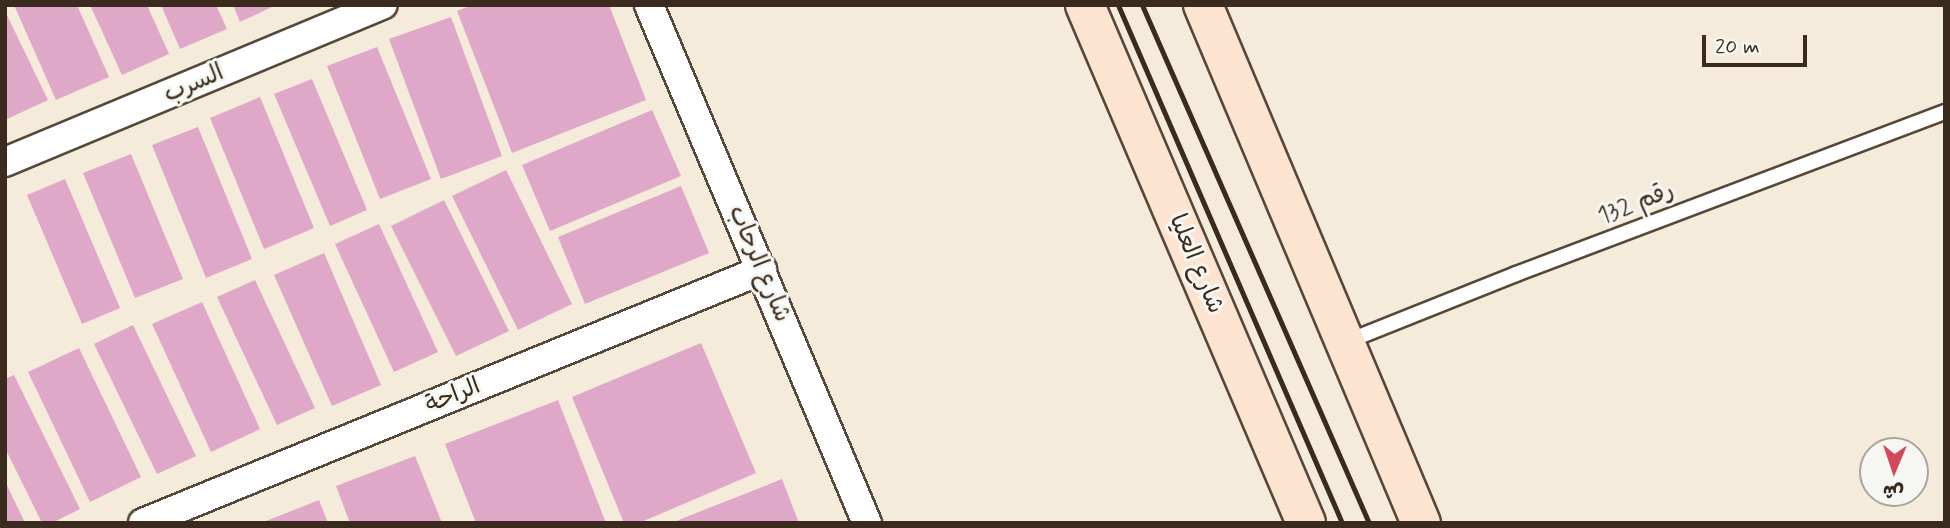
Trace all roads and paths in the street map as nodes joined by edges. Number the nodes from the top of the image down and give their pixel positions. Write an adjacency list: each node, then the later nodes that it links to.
1 (383, 5): 6 (street, السرب)
2 (649, 5): 7 (street, شارع الرحاب)
3 (1085, 5): 11 (main road, شارع العليا)
4 (1203, 5): 8 (main road)
5 (1945, 112): 8 (lane, رقم 132)
6 (5, 162)
7 (762, 270): 9 (street, الراحة); 10 (street, شارع الرحاب)
8 (1346, 342): 12 (main road)
9 (143, 523)
10 (867, 523)
11 (1306, 523)
12 (1421, 523)

